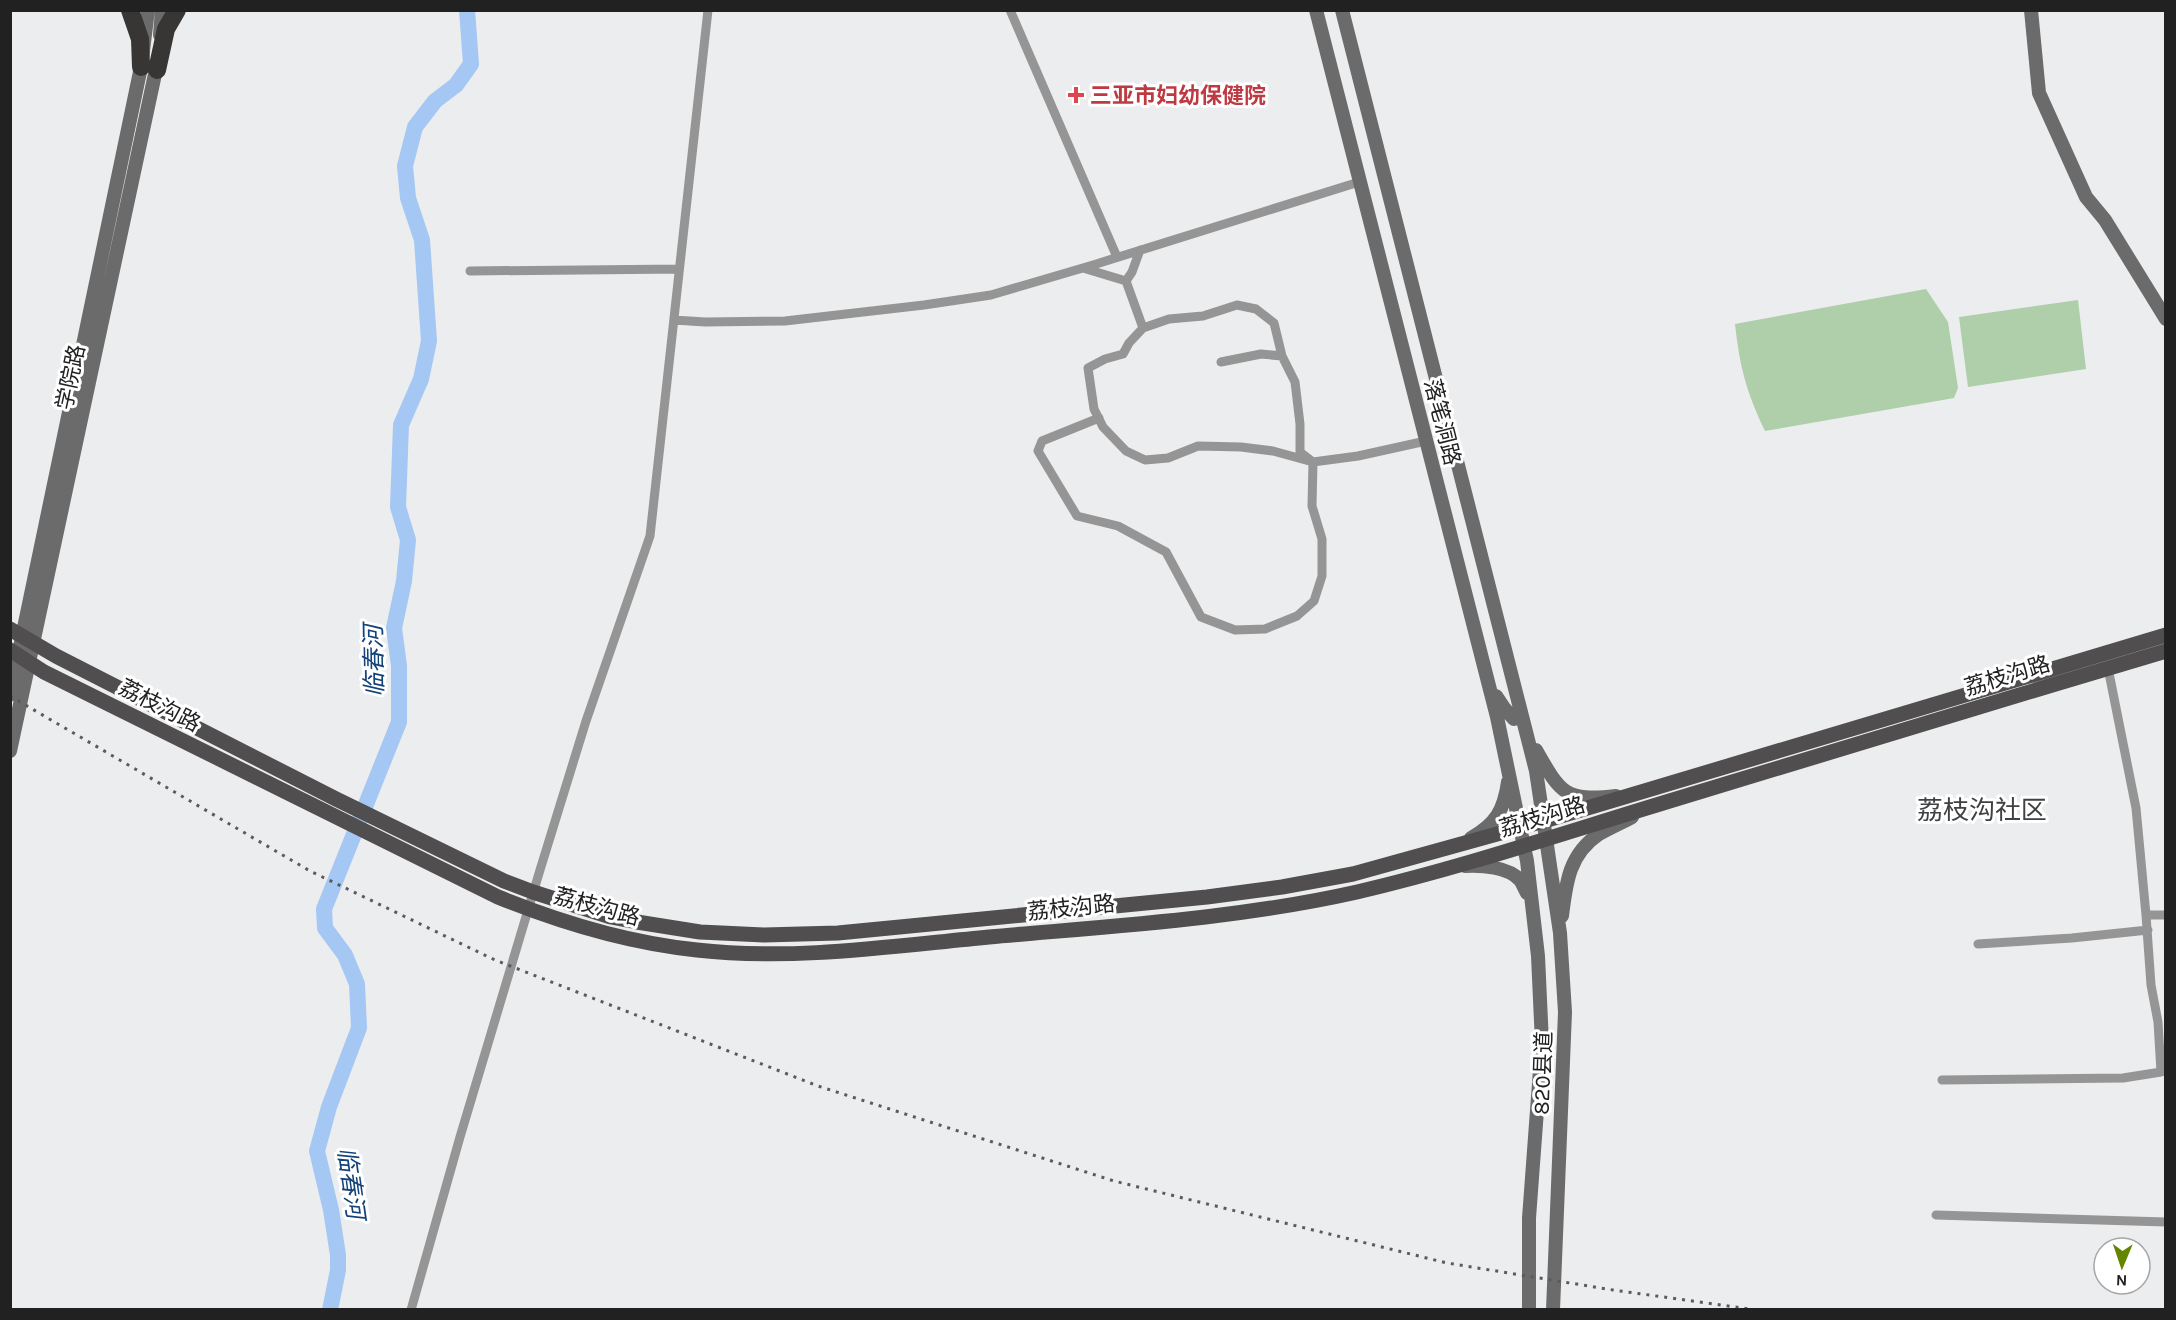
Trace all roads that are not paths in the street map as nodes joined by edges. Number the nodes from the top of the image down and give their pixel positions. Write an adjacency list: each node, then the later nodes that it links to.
1 (130, 10): 10 (highway)
2 (148, 10): 10 (main road, 学院路)
3 (162, 10): 10 (main road, 学院路)
4 (177, 10): 10 (highway)
5 (708, 10): 15 (street)
6 (1010, 10): 13 (street)
7 (1316, 10): 11 (main road, 落笔洞路)
8 (1342, 10): 33 (main road, 落笔洞路)
9 (2031, 10): 18 (main road)
10 (149, 69): 27 (main road, 学院路)
11 (1359, 182): 12 (street); 24 (main road, 落笔洞路)
12 (1140, 250): 13 (street); 17 (street)
13 (1117, 257): 14 (street)
14 (1083, 268): 17 (street); 19 (street)
15 (679, 269): 16 (street); 19 (street)
16 (470, 271)
17 (1126, 281): 20 (street)
18 (2166, 319)
19 (674, 320): 45 (street)
20 (1143, 328): 21 (street); 23 (street)
21 (1282, 356): 22 (street); 25 (street)
22 (1221, 362)
23 (1099, 418): 25 (street); 25 (street)
24 (1426, 441): 25 (street); 31 (main road, 落笔洞路)
25 (1313, 462)
26 (2166, 635): 37 (main road, 荔枝沟路)
27 (22, 636): 29 (main road, 学院路); 45 (main road, 荔枝沟路)
28 (2166, 651): 30 (main road, 荔枝沟路)
29 (20, 656): 32 (main road, 学院路); 35 (main road, 学院路); 47 (main road, 荔枝沟路)
30 (2108, 668): 38 (main road, 荔枝沟路); 48 (street)
31 (1487, 678): 33 (main road); 36 (main road, 落笔洞路)
32 (10, 695)
33 (1520, 710): 34 (main road, 落笔洞路)
34 (1527, 735): 37 (main road); 39 (main road, 落笔洞路)
35 (10, 750)
36 (1506, 756): 40 (main road, 落笔洞路); 42 (main road)
37 (1639, 793): 39 (main road, 荔枝沟路)
38 (1644, 809): 41 (main road, 荔枝沟路); 51 (main road)
39 (1544, 821): 40 (main road, 荔枝沟路); 41 (main road, 落笔洞路)
40 (1521, 828): 42 (main road, 荔枝沟路); 43 (main road, 落笔洞路)
41 (1547, 838): 43 (main road, 荔枝沟路); 51 (main road, 820县道)
42 (1460, 845): 45 (main road, 荔枝沟路)
43 (1524, 845): 44 (main road, 荔枝沟路); 46 (main road, 820县道)
44 (1445, 868): 46 (main road); 47 (main road, 荔枝沟路)
45 (533, 892): 47 (street)
46 (1532, 902): 57 (main road, 820县道)
47 (529, 910): 56 (street)
48 (2146, 915): 49 (street); 50 (street)
49 (2166, 915)
50 (2148, 930): 52 (street); 53 (street)
51 (1560, 933): 58 (main road, 820县道)
52 (1977, 944)
53 (1942, 1080)
54 (1936, 1215): 55 (street)
55 (2166, 1222)
56 (411, 1310)
57 (1529, 1310)
58 (1553, 1310)

